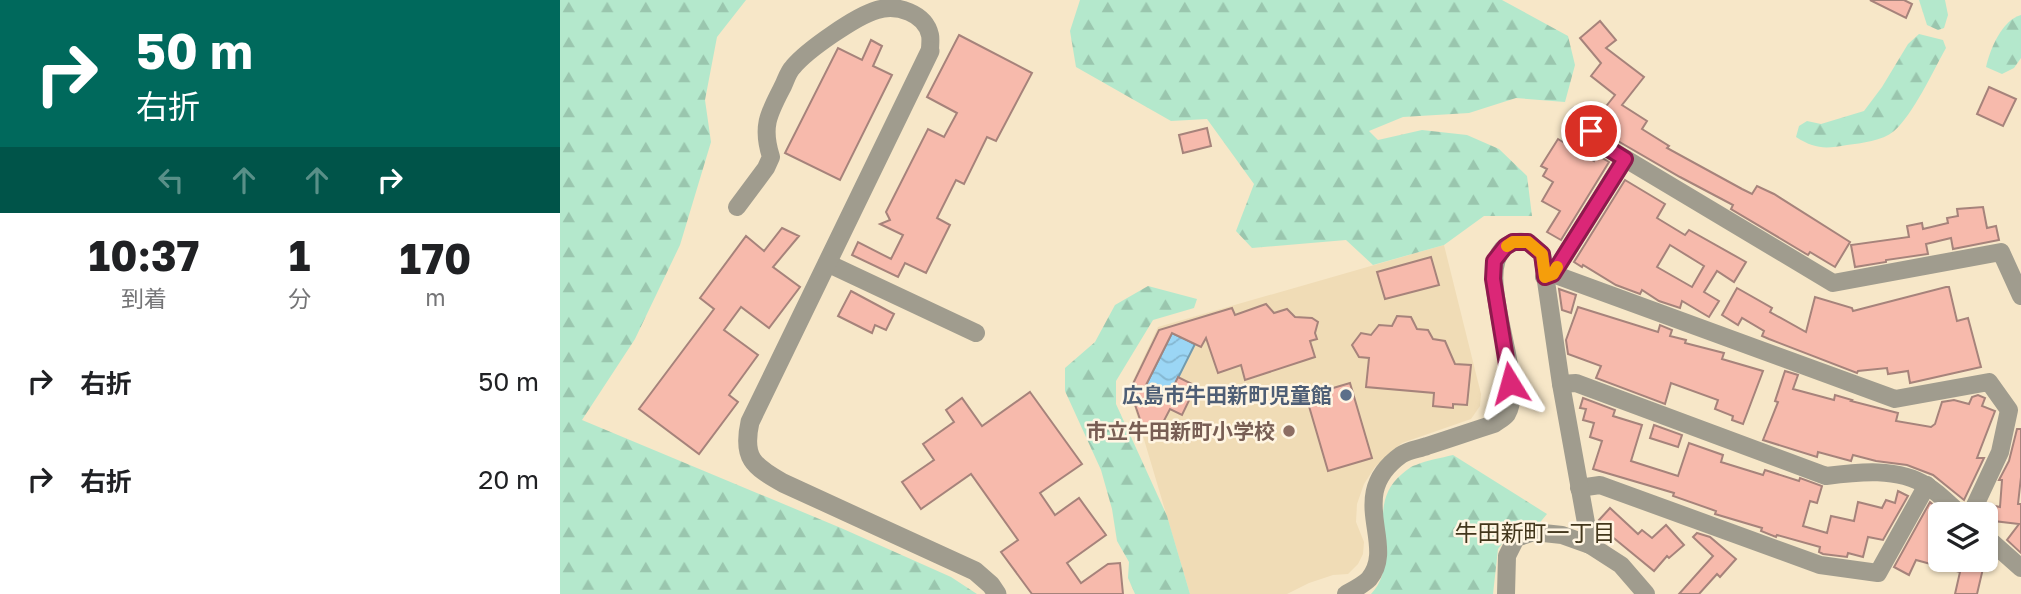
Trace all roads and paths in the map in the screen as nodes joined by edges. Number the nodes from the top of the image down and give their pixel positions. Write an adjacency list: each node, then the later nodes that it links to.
1 (929, 51): 4 (street); 5 (street)
2 (1577, 115): 3 (street)
3 (1625, 159): 6 (street); 7 (street)
4 (737, 207)
5 (827, 262): 8 (street); 17 (street)
6 (1549, 275): 9 (street); 13 (street); 18 (street)
7 (2021, 296)
8 (976, 333)
9 (1561, 384): 10 (street); 11 (street)
10 (1927, 485): 11 (street); 12 (street)
11 (1579, 488): 14 (street)
12 (1946, 502)
13 (1977, 502)
14 (1590, 545): 19 (street); 20 (street)
15 (1998, 548): 16 (street)
16 (2021, 568)
17 (997, 594)
18 (1346, 594)
19 (1506, 594)
20 (1646, 594)

